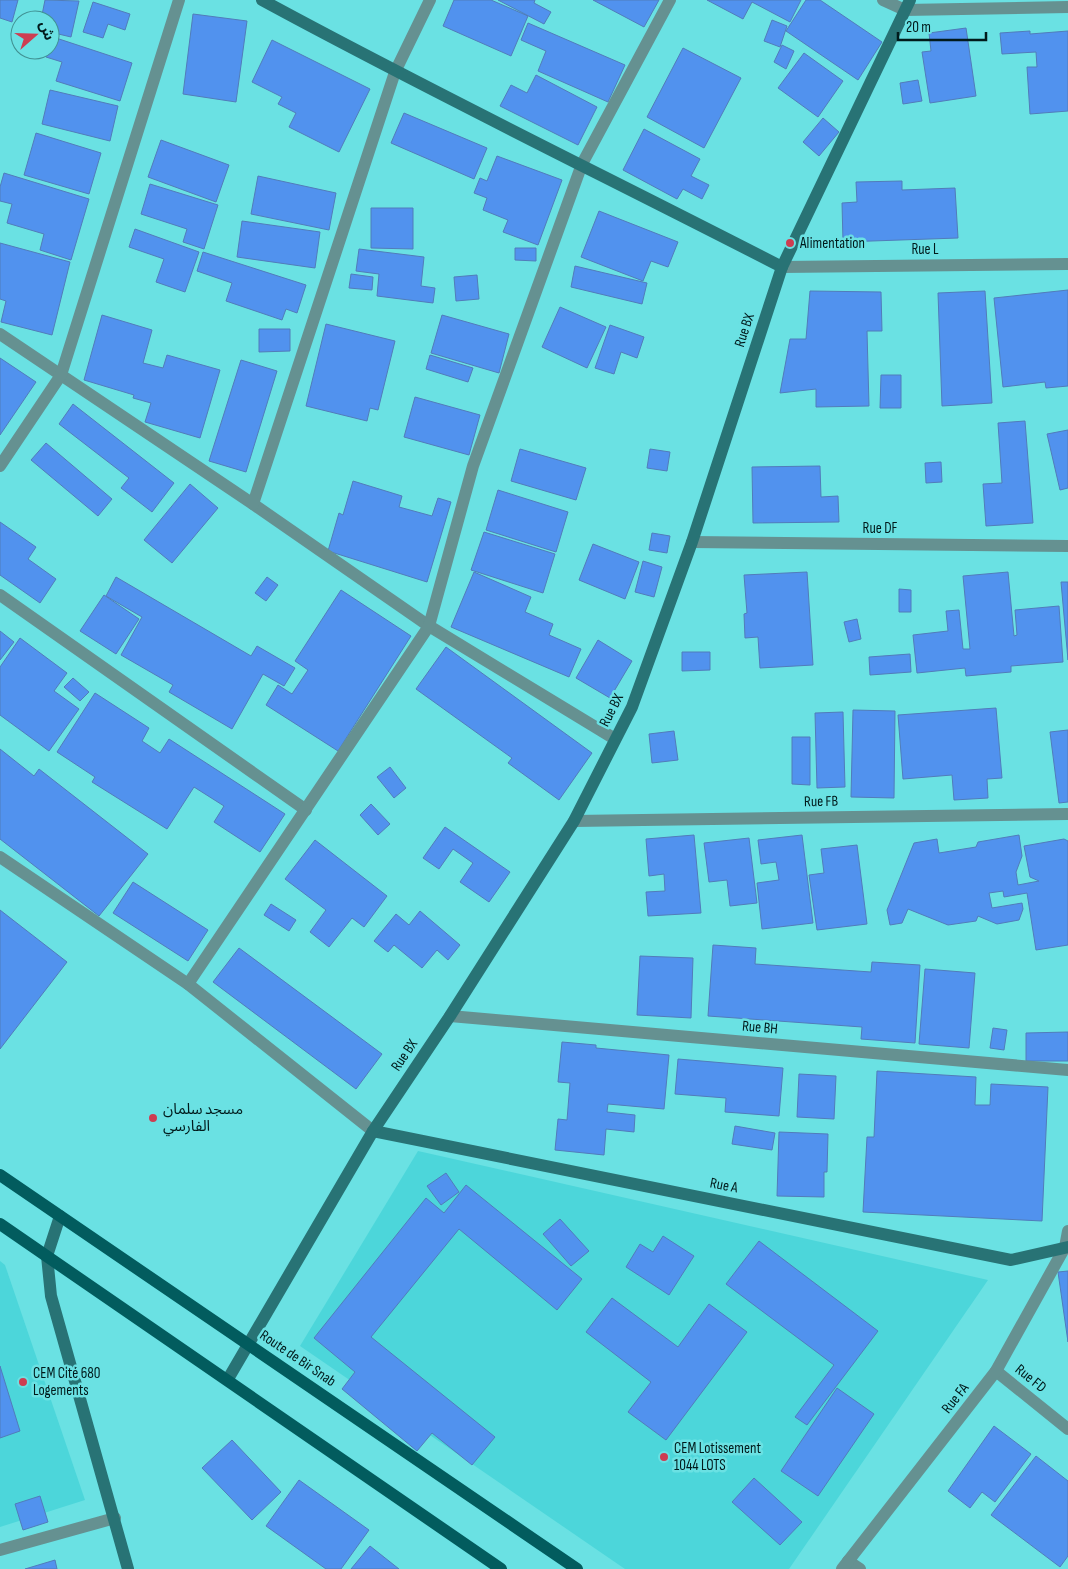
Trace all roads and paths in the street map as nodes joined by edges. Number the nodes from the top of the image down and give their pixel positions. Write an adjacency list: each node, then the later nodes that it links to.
1 (179, 0): 13 (street)
2 (262, 0): 8 (street)
3 (430, 0): 8 (street)
4 (670, 0): 9 (street)
5 (883, 0): 6 (street)
6 (908, 5): 7 (street); 11 (street, Rue BX)
7 (1068, 7)
8 (395, 72): 9 (street); 15 (street)
9 (582, 164): 11 (street); 19 (street)
10 (1068, 264): 11 (street, Rue L)
11 (782, 266): 16 (street, Rue BX)
12 (0, 334): 13 (street)
13 (61, 376): 14 (street); 15 (street)
14 (0, 466)
15 (253, 504): 19 (street)
16 (692, 542): 17 (street, Rue DF); 20 (street, Rue BX)
17 (1068, 546)
18 (0, 595): 21 (street)
19 (429, 626): 20 (street); 21 (street)
20 (615, 739): 23 (street, Rue BX)
21 (306, 810): 25 (street)
22 (1068, 814): 23 (street, Rue FB)
23 (574, 821): 26 (street, Rue BX)
24 (0, 857): 25 (street)
25 (188, 984): 28 (street)
26 (450, 1016): 27 (street, Rue BH); 28 (street, Rue BX)
27 (1068, 1070)
28 (373, 1131): 33 (street, Rue A); 35 (street, Rue BX)
29 (0, 1175): 30 (main road, Route de Bir Snab)
30 (60, 1216): 34 (street); 35 (main road, Route de Bir Snab)
31 (0, 1224): 34 (main road)
32 (1068, 1231): 33 (street, Rue FA)
33 (1067, 1247): 36 (street, Rue FA)
34 (47, 1256): 37 (main road); 39 (street)
35 (248, 1344): 37 (street, Rue BX); 44 (main road, Route de Bir Snab)
36 (996, 1371): 38 (street, Rue FD); 41 (street, Rue FA)
37 (228, 1379): 43 (main road)
38 (1068, 1429)
39 (115, 1518): 40 (street); 42 (street)
40 (0, 1550)
41 (845, 1565): 45 (street)
42 (128, 1569)
43 (501, 1569)
44 (577, 1569)
45 (860, 1569)

